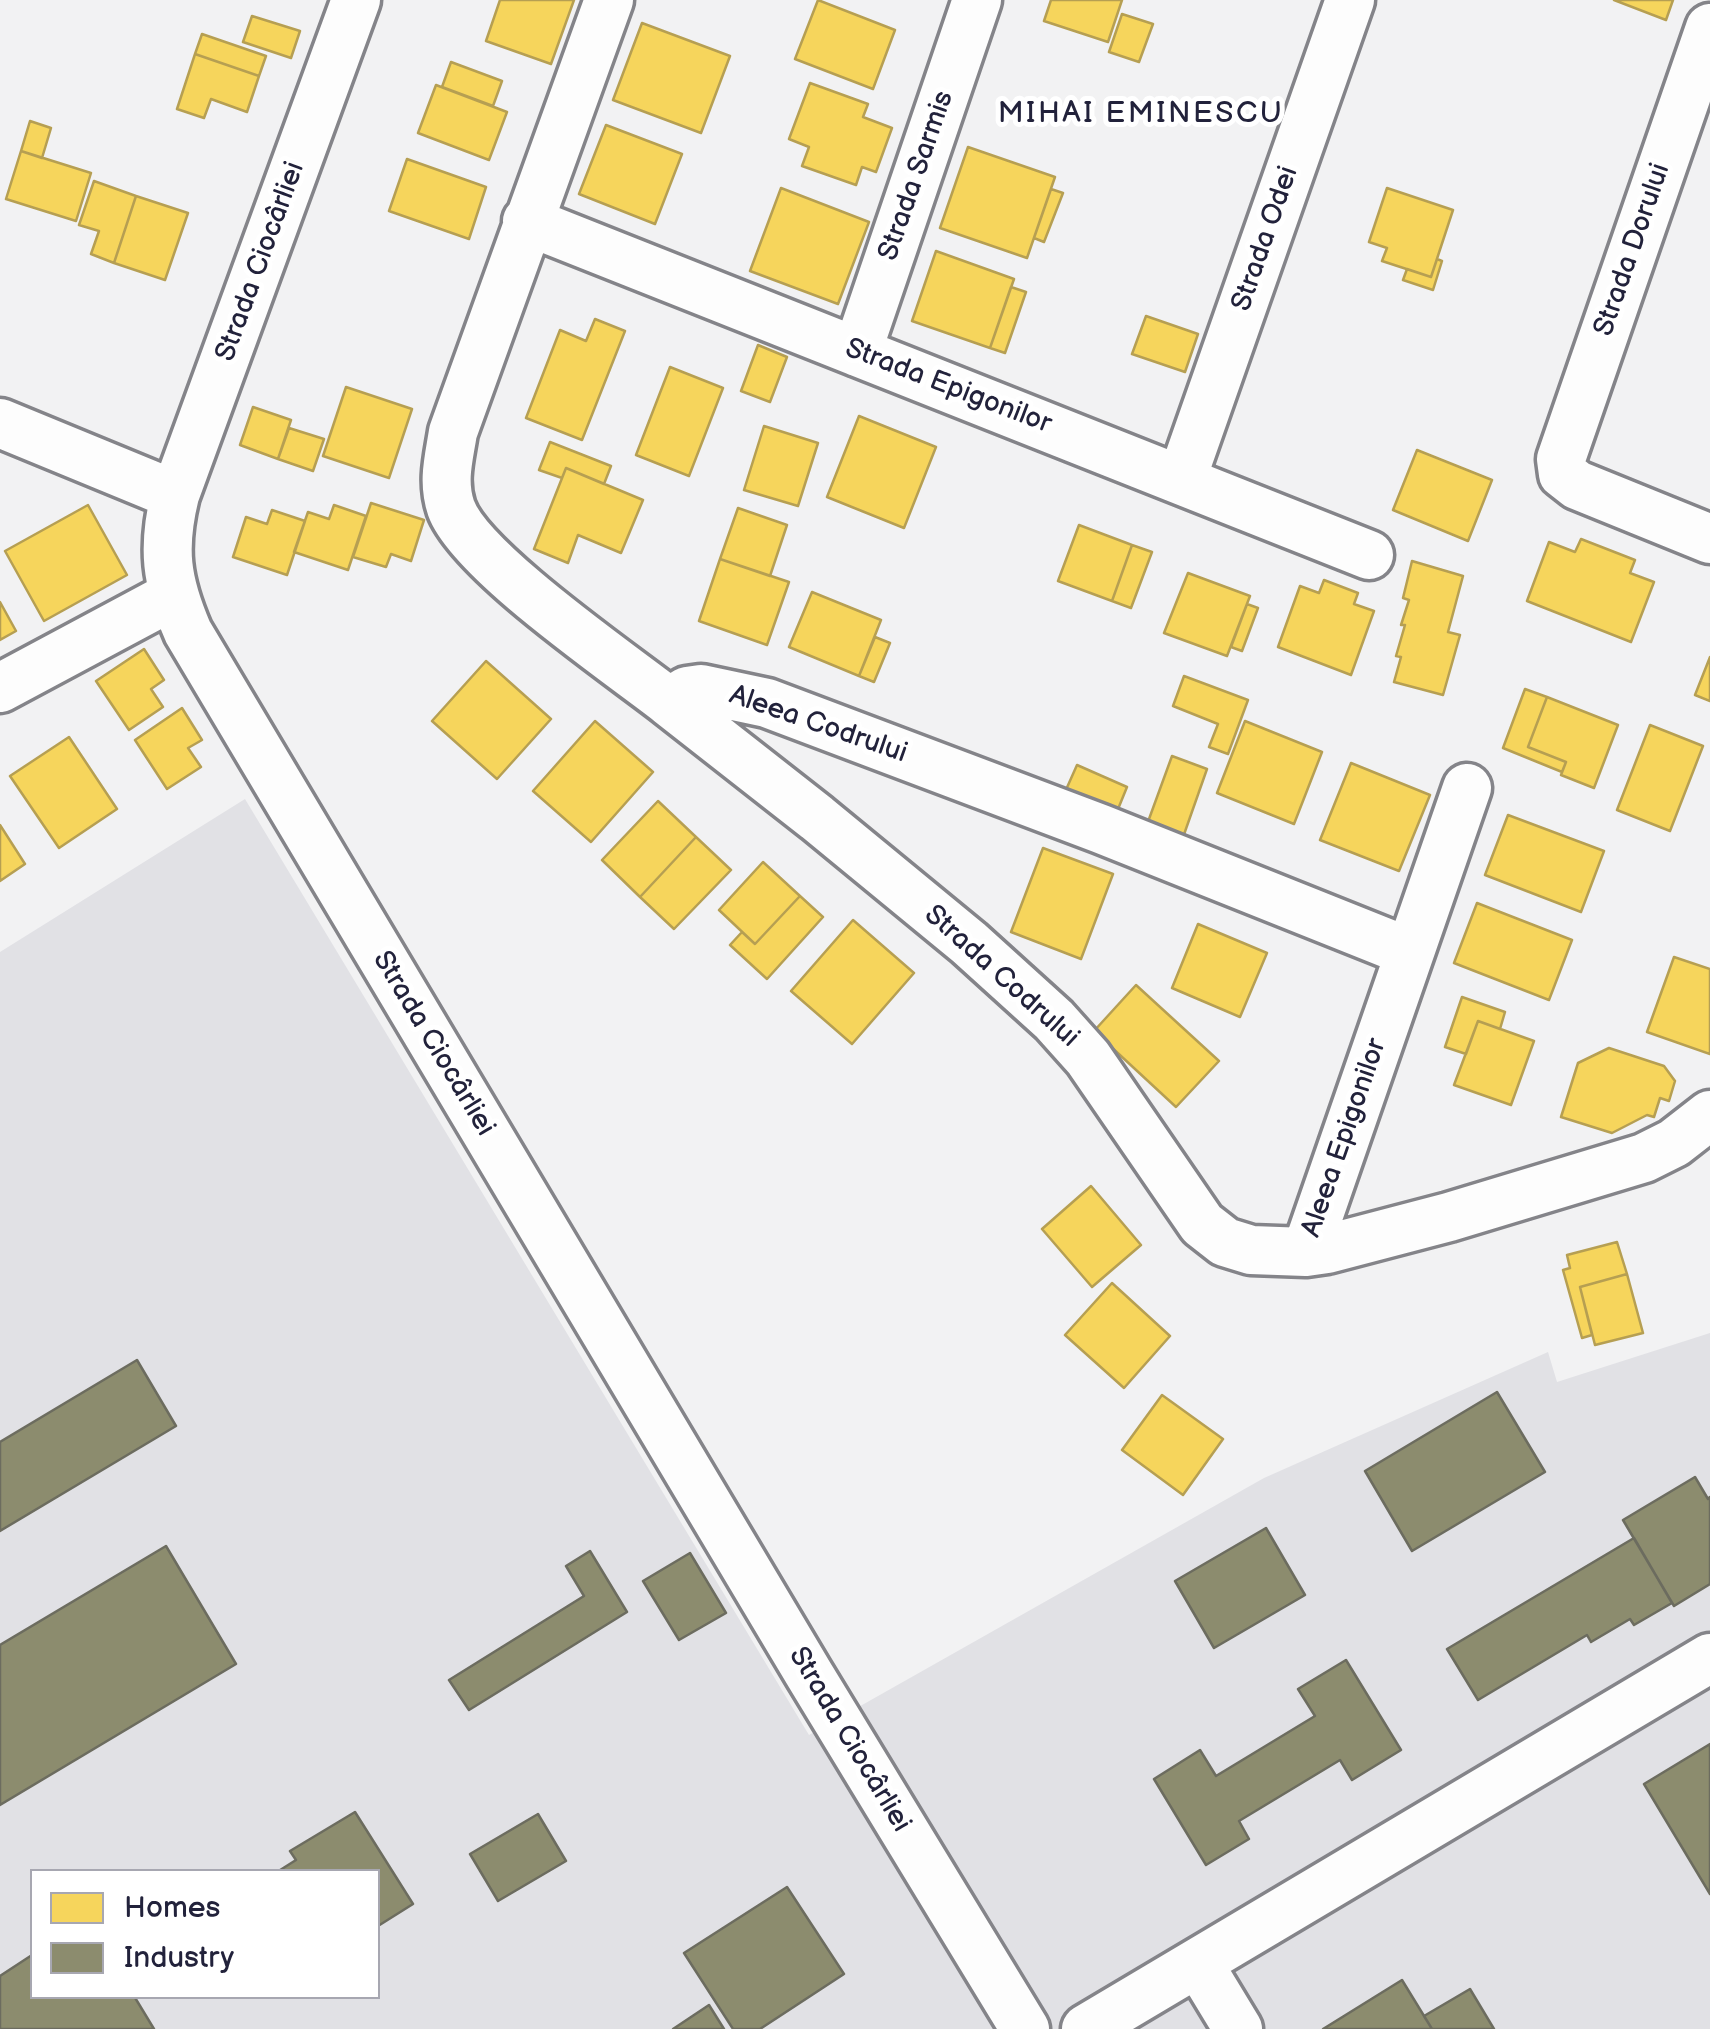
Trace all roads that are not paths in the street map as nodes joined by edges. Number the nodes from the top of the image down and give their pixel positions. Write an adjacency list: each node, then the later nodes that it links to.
1 (356, 0): 10 (street, Strada Ciocârliei)
2 (608, 0): 6 (street)
3 (977, 0): 7 (street, Strada Sarmis)
4 (1350, 0): 9 (street, Strada Odei)
5 (1710, 28): 11 (street, Strada Dorului)
6 (527, 221): 7 (street, Strada Epigonilor); 15 (street)
7 (857, 352): 9 (street, Strada Epigonilor)
8 (3, 430): 10 (street)
9 (1182, 478): 12 (street, Strada Epigonilor)
10 (175, 494): 13 (street, Strada Ciocârliei)
11 (1710, 538)
12 (1369, 555)
13 (172, 596): 14 (street); 22 (street, Strada Ciocârliei)
14 (0, 688)
15 (668, 702): 17 (street, Aleea Codrului); 19 (street, Strada Codrului)
16 (1467, 788): 17 (street, Aleea Epigonilor)
17 (1409, 952): 19 (street, Aleea Epigonilor)
18 (1710, 1115): 19 (street, Aleea Epigonilor)
19 (1306, 1252)
20 (1710, 1658): 21 (street)
21 (1198, 1963): 23 (street); 24 (street)
22 (1025, 2029)
23 (1086, 2029)
24 (1238, 2029)

